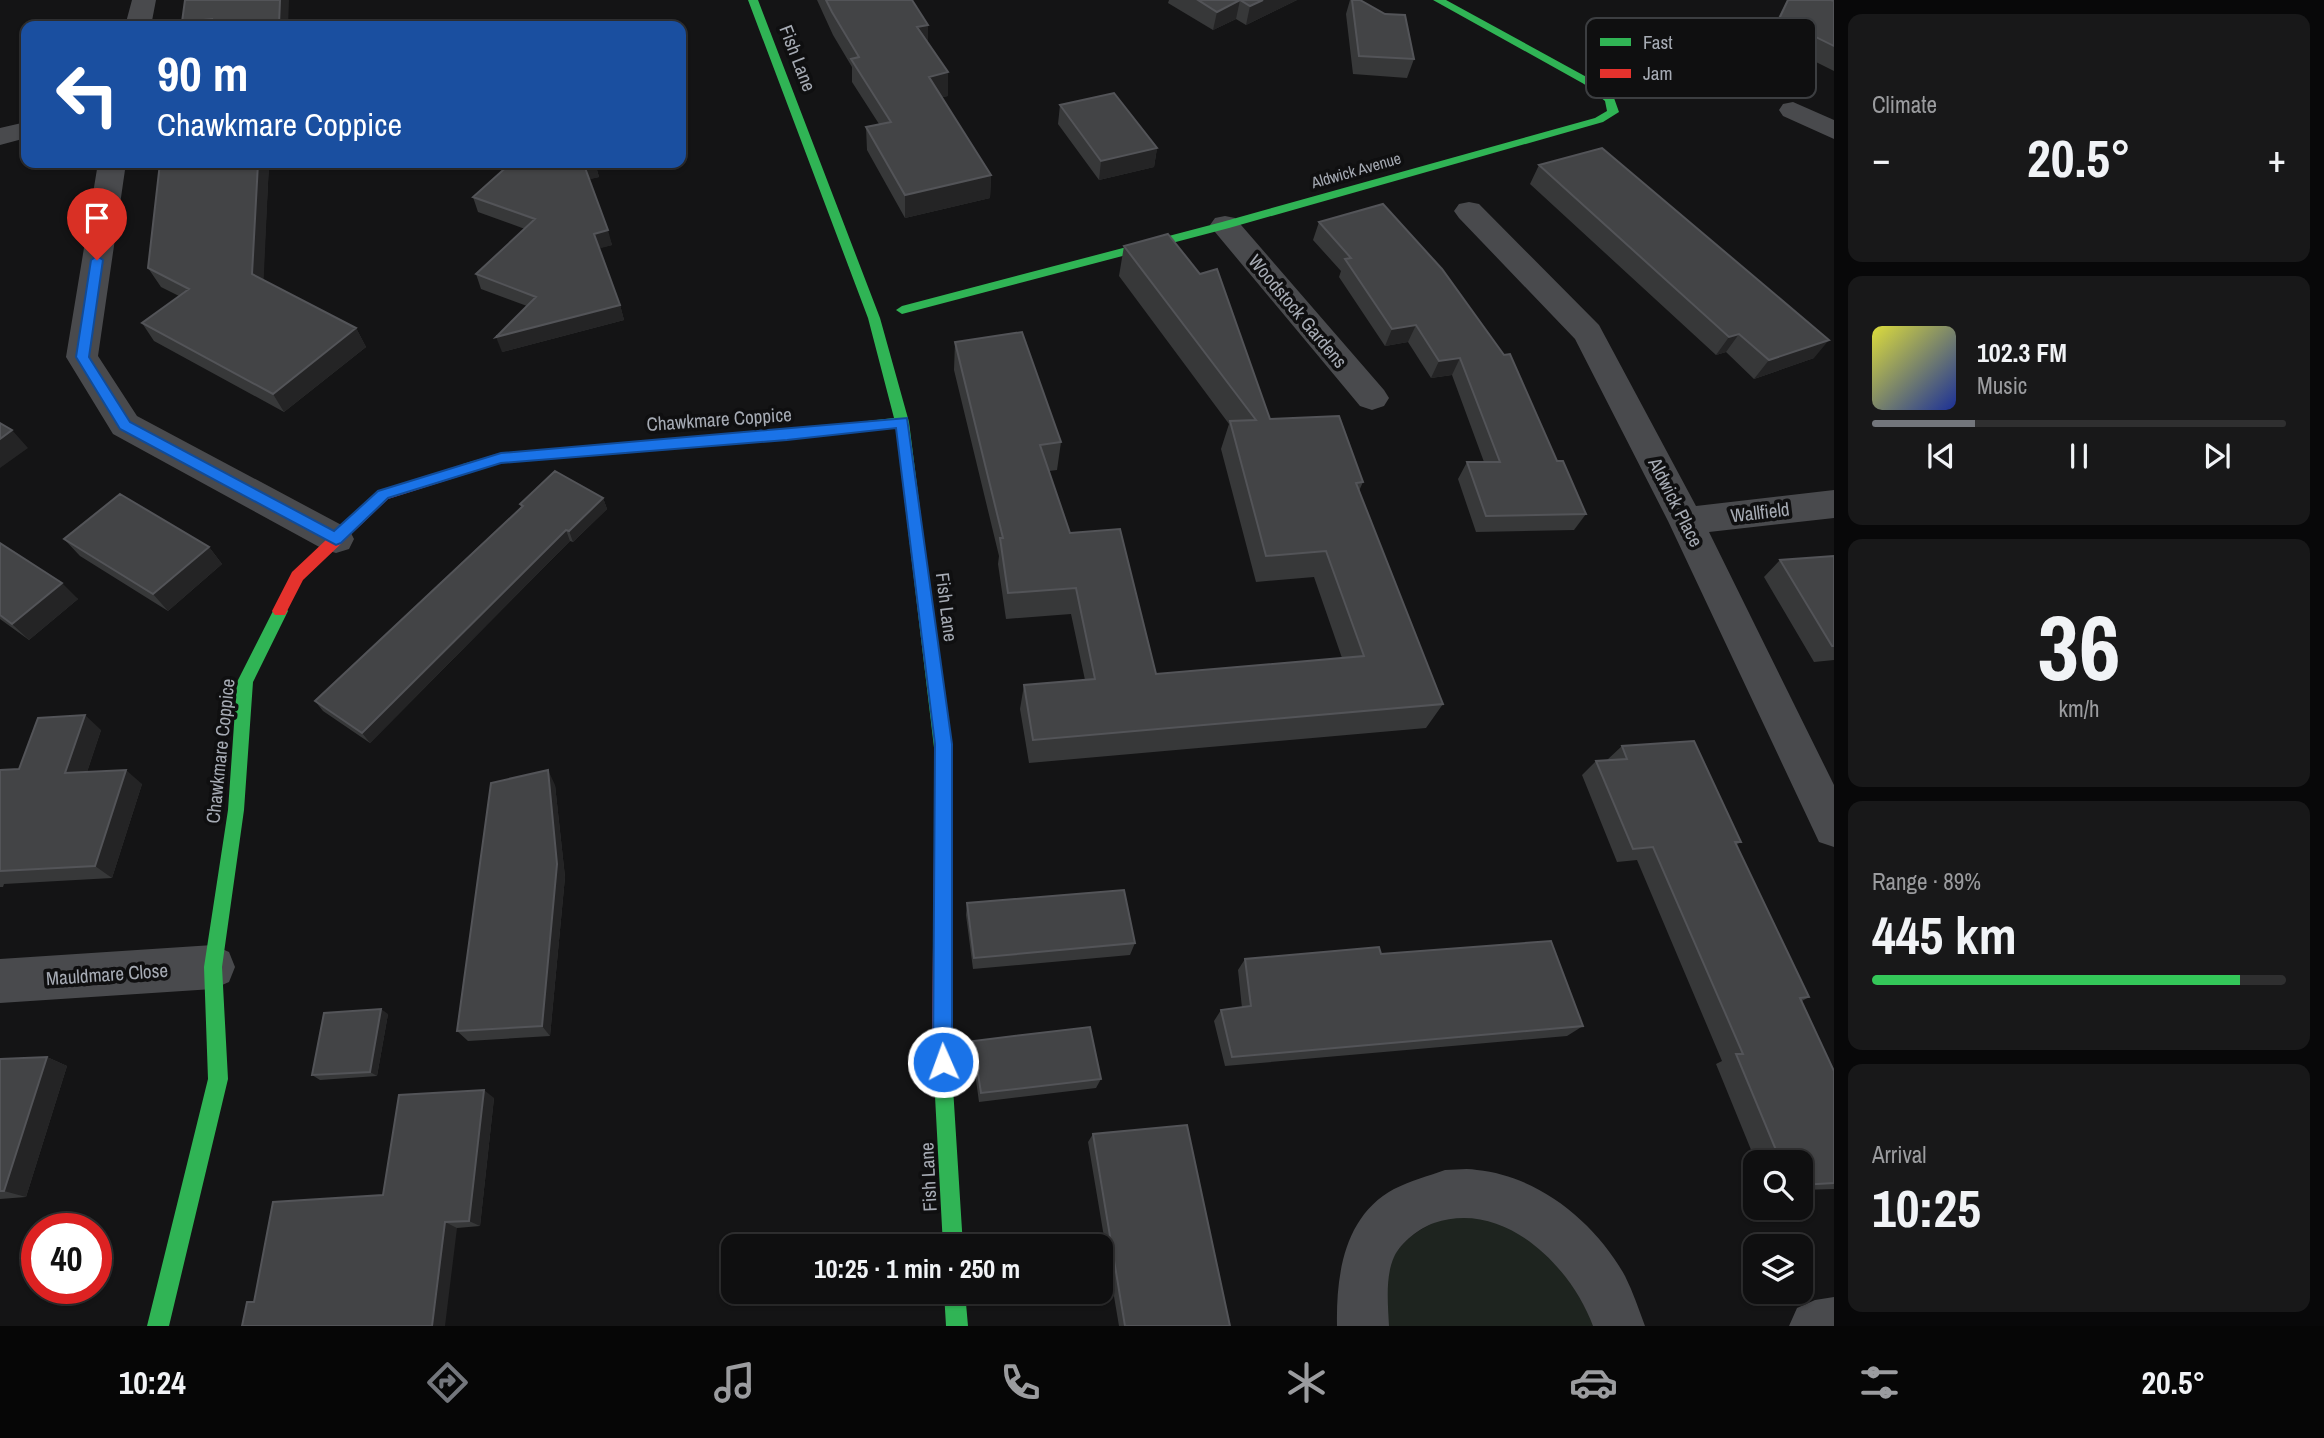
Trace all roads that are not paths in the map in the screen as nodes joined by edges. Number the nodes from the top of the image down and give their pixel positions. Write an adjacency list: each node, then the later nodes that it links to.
1 (144, 0): 4 (street)
2 (753, 0): 16 (street, Fish Lane)
3 (1438, 0): 5 (street, Aldwick Avenue)
4 (139, 21)
5 (1586, 81)
6 (1608, 98): 13 (street, Aldwick Avenue)
7 (1793, 110): 9 (street)
8 (21, 131): 10 (street)
9 (1834, 131)
10 (0, 137)
11 (111, 168): 19 (street)
12 (1469, 211): 18 (street, Aldwick Place)
13 (1225, 225): 14 (street, Aldwick Avenue); 15 (street, Woodstock Gardens)
14 (902, 310)
15 (1372, 398)
16 (902, 422): 19 (street, Chawkmare Coppice); 23 (street, Fish Lane)
17 (1834, 504): 18 (street, Wallfield)
18 (1686, 521): 20 (street, Aldwick Place)
19 (336, 539): 21 (street, Chawkmare Coppice)
20 (1834, 828)
21 (213, 967): 22 (street, Mauldmare Close); 26 (street, Chawkmare Coppice)
22 (0, 981)
23 (952, 1234)
24 (956, 1304): 27 (street)
25 (1834, 1323): 30 (street)
26 (159, 1326)
27 (957, 1326)
28 (1363, 1326): 29 (street)
29 (1619, 1326)
30 (1815, 1326)

